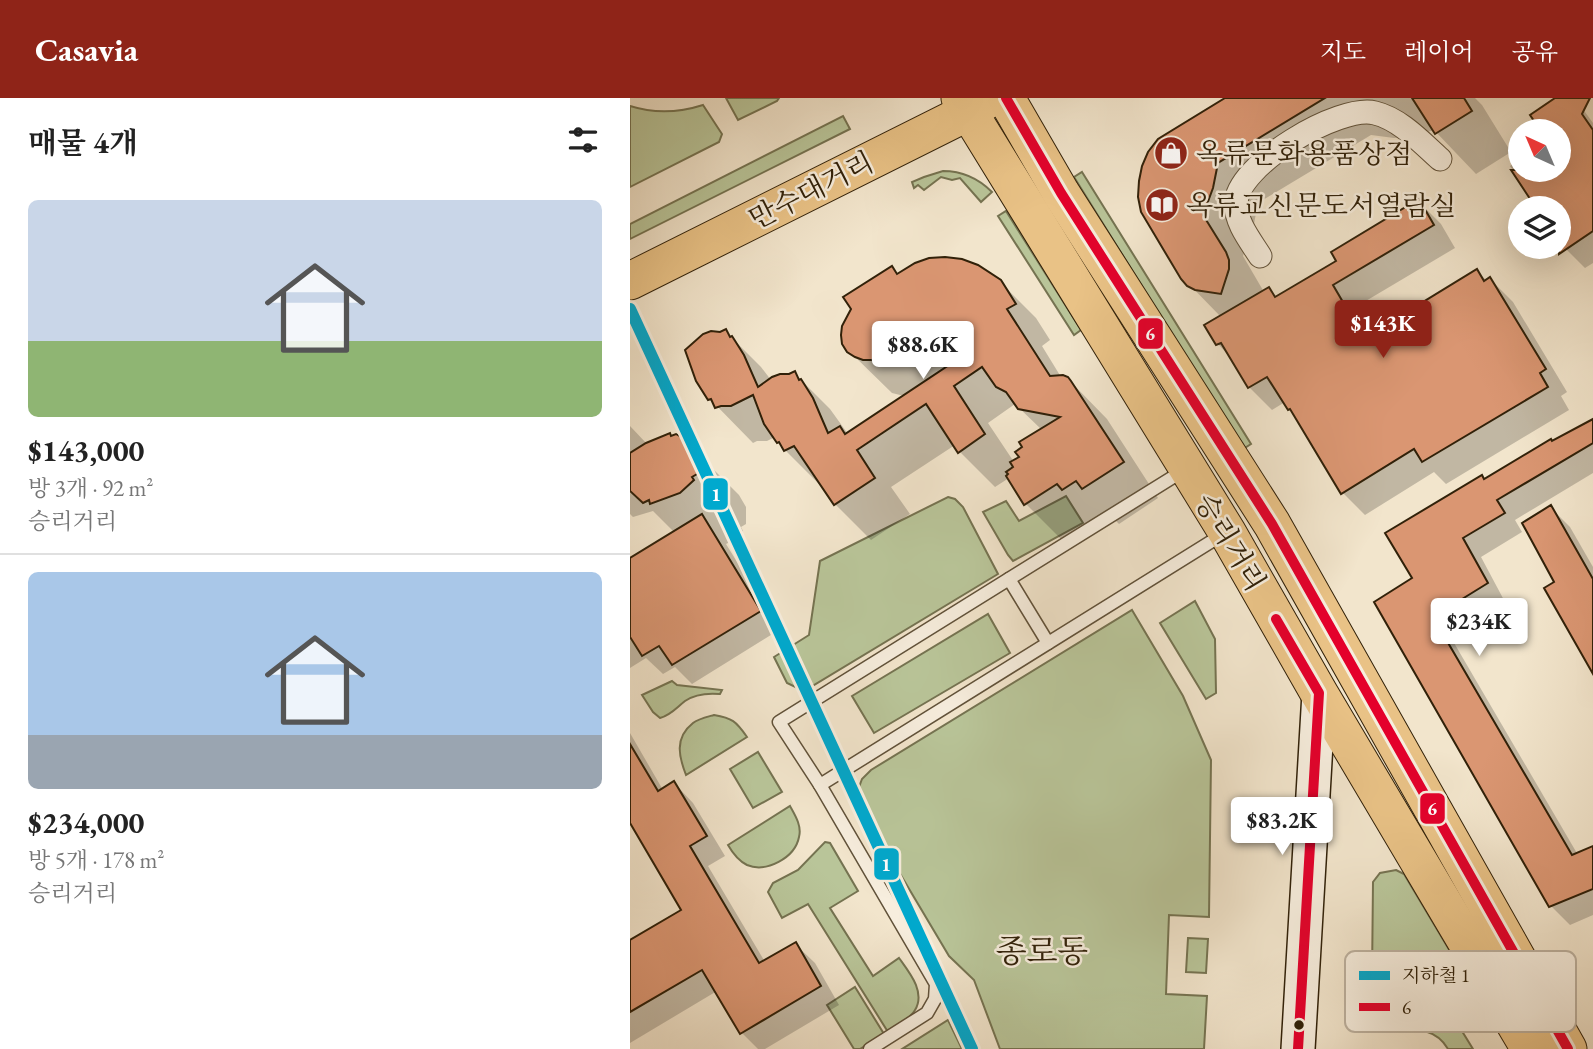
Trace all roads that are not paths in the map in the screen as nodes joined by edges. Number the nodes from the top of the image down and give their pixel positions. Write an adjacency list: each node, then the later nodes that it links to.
1 (1006, 98): 13 (main road, 승리거리)
2 (973, 103): 5 (main road, 만수대거리); 6 (main road, 승리거리)
3 (1440, 159): 4 (street)
4 (1260, 256)
5 (630, 281)
6 (1186, 469): 7 (main road, 승리거리); 8 (lane)
7 (1227, 532): 9 (lane); 10 (main road, 승리거리)
8 (1009, 579): 9 (lane); 11 (lane)
9 (1048, 643): 11 (lane)
10 (1319, 693): 12 (main road, 승리거리); 17 (main road)
11 (820, 785): 16 (lane)
12 (1472, 951)
13 (1513, 951)
14 (1520, 1032): 18 (main road, 승리거리)
15 (1558, 1032): 19 (main road, 승리거리)
16 (870, 1049)
17 (1298, 1049)
18 (1530, 1049)
19 (1568, 1049)

